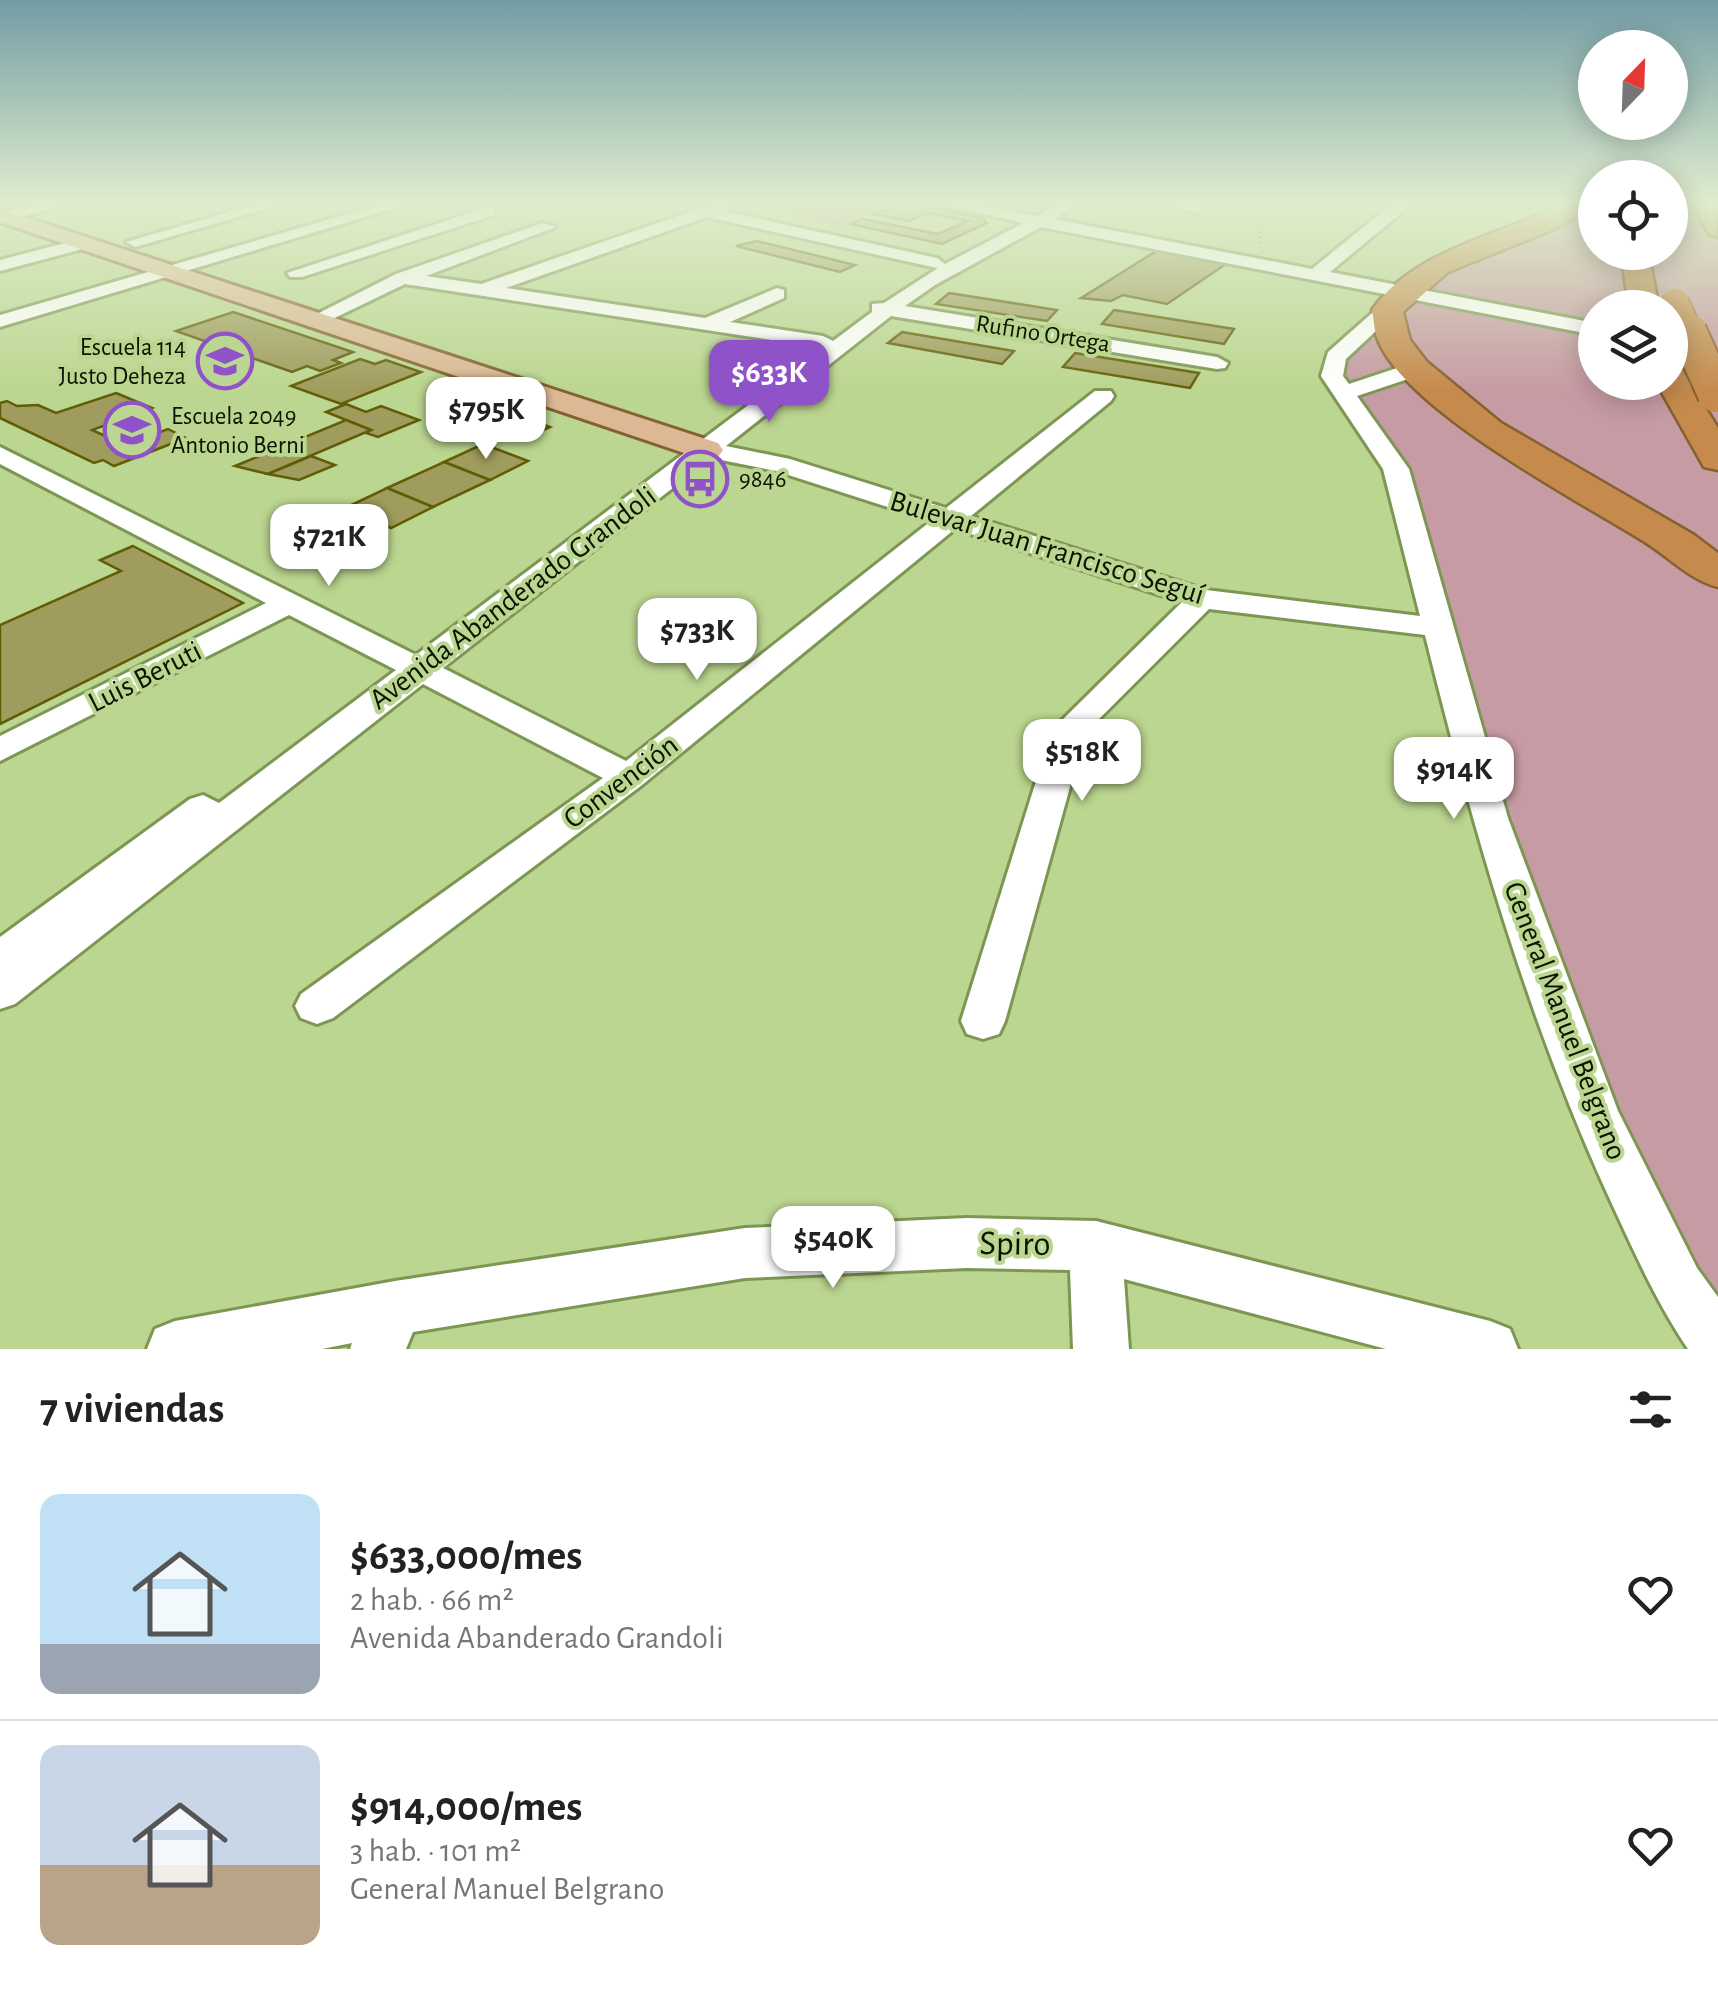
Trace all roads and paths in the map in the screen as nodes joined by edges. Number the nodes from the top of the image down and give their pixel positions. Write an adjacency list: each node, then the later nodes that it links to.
1 (149, 265): 11 (main road, Bulevar Juan Francisco Seguí)
2 (193, 265): 11 (street)
3 (325, 265): 12 (street)
4 (448, 265): 14 (street)
5 (553, 265): 15 (street)
6 (934, 265): 18 (street, Avenida Abanderado Grandoli)
7 (954, 265): 18 (street, Avenida Abanderado Grandoli)
8 (1264, 265): 13 (street)
9 (1326, 265): 13 (street)
10 (1441, 265): 17 (highway)
11 (170, 272): 19 (main road, Bulevar Juan Francisco Seguí); 20 (street)
12 (296, 273)
13 (1315, 274): 17 (street)
14 (403, 278): 15 (street); 19 (street)
15 (482, 290): 21 (street)
16 (776, 294): 21 (street)
17 (1396, 301): 22 (street); 28 (highway); 29 (street)
18 (879, 308): 23 (street, Avenida Abanderado Grandoli); 27 (street, Rufino Ortega); 33 (street, Avenida Abanderado Grandoli)
19 (327, 314): 33 (main road, Bulevar Juan Francisco Seguí)
20 (0, 321)
21 (708, 324): 23 (street)
22 (1578, 327)
23 (823, 342): 33 (street, Avenida Abanderado Grandoli)
24 (1688, 347): 26 (street)
25 (1688, 353): 30 (highway, bridge)
26 (1718, 353)
27 (1217, 363)
28 (1415, 369): 29 (street); 37 (highway)
29 (1342, 394): 40 (street, General Manuel Belgrano)
30 (1717, 395)
31 (1103, 396): 36 (street, Convención)
32 (1683, 400): 34 (highway)
33 (709, 438): 36 (street, Bulevar Juan Francisco Seguí); 41 (street, Avenida Abanderado Grandoli)
34 (1718, 458)
35 (7, 464): 39 (street)
36 (954, 520): 38 (street, Bulevar Juan Francisco Seguí); 43 (street, Convención)
37 (1718, 574)
38 (1202, 599): 40 (street, Bulevar Juan Francisco Seguí); 47 (street)
39 (289, 603): 41 (street); 42 (street, Luis Beruti)
40 (1436, 627): 50 (street, General Manuel Belgrano)
41 (410, 665): 43 (street); 44 (street, Avenida Abanderado Grandoli); 45 (street, Avenida Abanderado Grandoli)
42 (0, 750)
43 (630, 777): 46 (street, Convención)
44 (0, 959)
45 (0, 992)
46 (317, 1006)
47 (984, 1021)
48 (1096, 1246): 49 (street, Spiro); 52 (street); 53 (street, Spiro)
49 (387, 1329): 51 (street, Spiro)
50 (1718, 1345)
51 (175, 1349)
52 (1101, 1349)
53 (1490, 1349)

